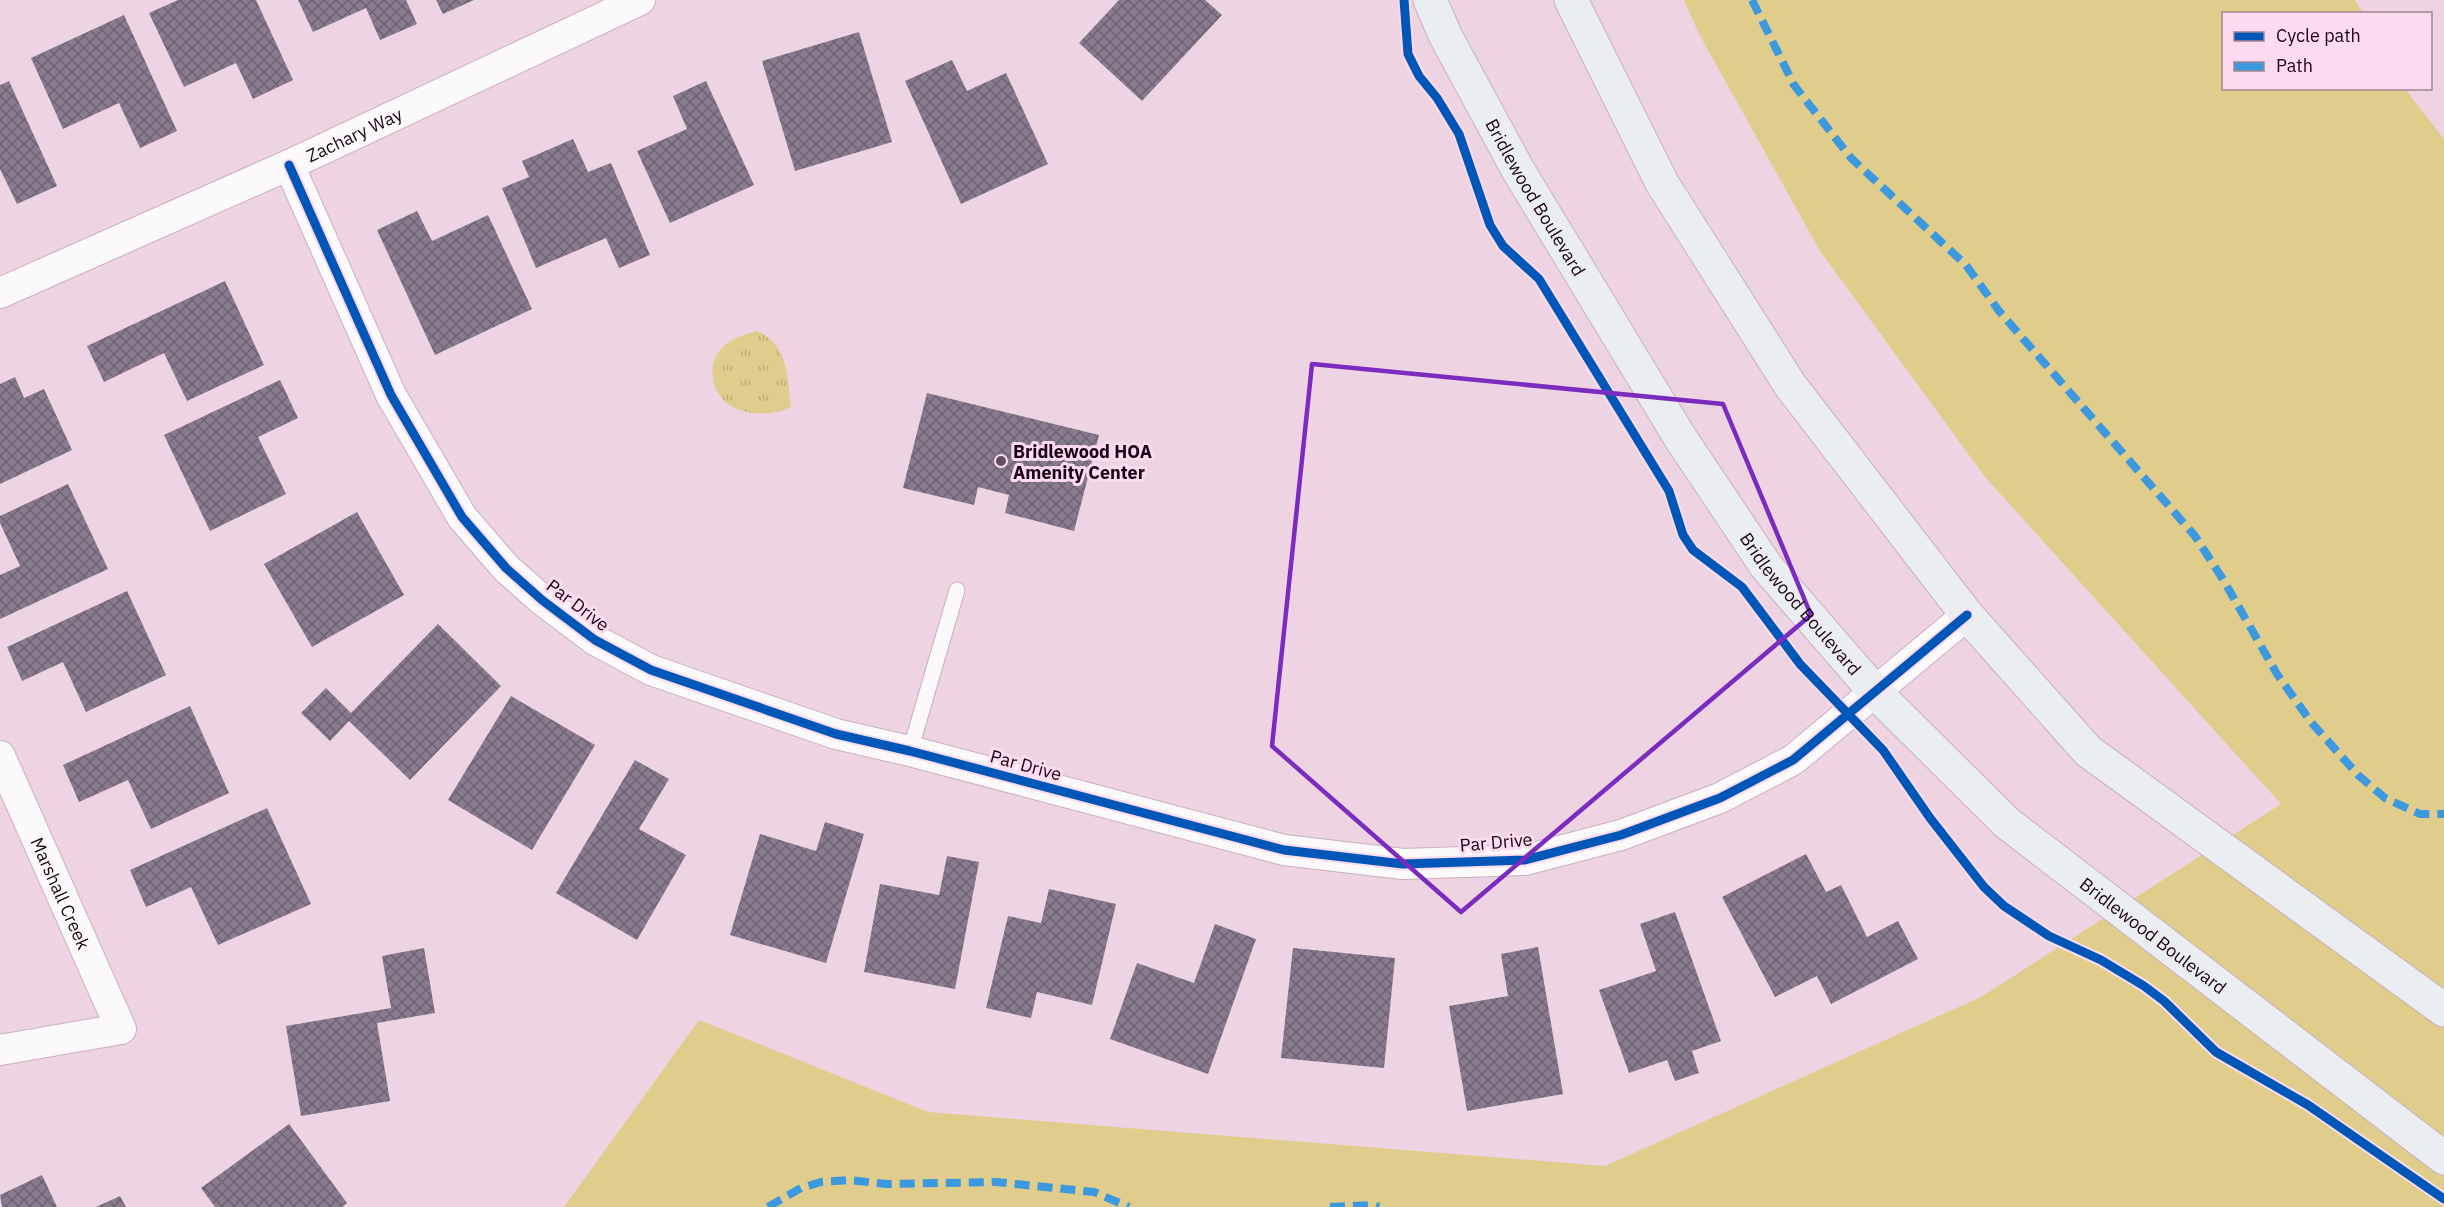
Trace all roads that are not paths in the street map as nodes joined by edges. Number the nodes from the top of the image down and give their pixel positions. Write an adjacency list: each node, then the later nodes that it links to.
1 (640, 0): 4 (street, Zachary Way)
2 (1430, 0): 8 (main road, Bridlewood Boulevard)
3 (1571, 0): 7 (main road)
4 (290, 165): 5 (street, Zachary Way); 9 (street, Par Drive)
5 (0, 293)
6 (957, 590): 9 (lane)
7 (1967, 615): 8 (street, Par Drive); 11 (main road)
8 (1876, 693): 9 (street, Par Drive); 13 (main road, Bridlewood Boulevard)
9 (910, 751)
10 (0, 756): 12 (street, Marshall Creek)
11 (2444, 1010)
12 (0, 1050)
13 (2444, 1158)

